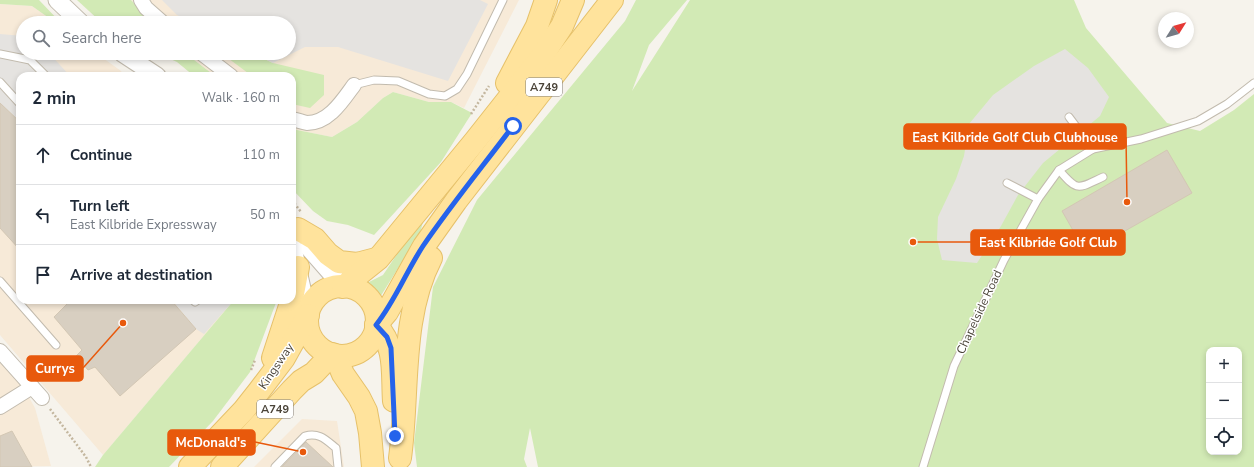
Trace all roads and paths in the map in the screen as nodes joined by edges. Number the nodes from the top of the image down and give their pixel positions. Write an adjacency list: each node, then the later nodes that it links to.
1 (57, 0): 7 (street)
2 (141, 0): 8 (street)
3 (503, 0): 22 (lane)
4 (546, 0): 24 (main road)
5 (573, 0): 9 (main road, A749)
6 (612, 0): 10 (main road, A749)
7 (74, 16)
8 (155, 16)
9 (562, 26): 10 (main road); 24 (main road, A749)
10 (581, 41): 32 (main road, A749)
11 (0, 54): 12 (lane)
12 (16, 57)
13 (30, 60): 16 (lane)
14 (133, 60): 17 (street)
15 (210, 60): 18 (street)
16 (42, 72)
17 (152, 72)
18 (226, 72)
19 (0, 82): 23 (lane)
20 (491, 82): 26 (path)
21 (1254, 83): 28 (lane, Chapelside Road)
22 (354, 85): 27 (street)
23 (16, 100)
24 (496, 114): 32 (main road, A749)
25 (1069, 117): 28 (lane)
26 (468, 119)
27 (296, 120)
28 (1094, 149): 29 (lane, Chapelside Road)
29 (1059, 170): 30 (lane); 33 (lane, Chapelside Road)
30 (1103, 177)
31 (1008, 183): 33 (lane)
32 (447, 193): 34 (main road, A749); 36 (main road, A749)
33 (1038, 199): 63 (lane, Chapelside Road)
34 (440, 224): 45 (main road, A749); 55 (main road)
35 (297, 228): 36 (main road); 37 (street); 40 (street)
36 (378, 259): 40 (main road, A749)
37 (298, 267): 38 (main road); 44 (street)
38 (296, 278)
39 (0, 281): 41 (lane)
40 (343, 287): 44 (main road, A749); 45 (main road)
41 (16, 299)
42 (20, 304): 46 (lane)
43 (290, 304): 50 (main road)
44 (308, 315): 48 (main road); 50 (main road, Kingsway / A749)
45 (376, 325): 48 (main road, A749); 55 (main road)
46 (56, 345)
47 (0, 351): 51 (street)
48 (333, 355): 54 (main road, Kingsway / A749); 62 (main road)
49 (256, 358): 50 (path)
50 (259, 375): 57 (main road, Kingsway / A749)
51 (32, 387): 52 (street); 53 (street)
52 (42, 398): 56 (path)
53 (0, 407)
54 (249, 437): 58 (main road, Kingsway / A749); 59 (main road)
55 (401, 463)
56 (91, 467)
57 (190, 467)
58 (222, 467)
59 (227, 467)
60 (275, 467): 61 (lane)
61 (338, 467)
62 (373, 467)
63 (923, 467)

